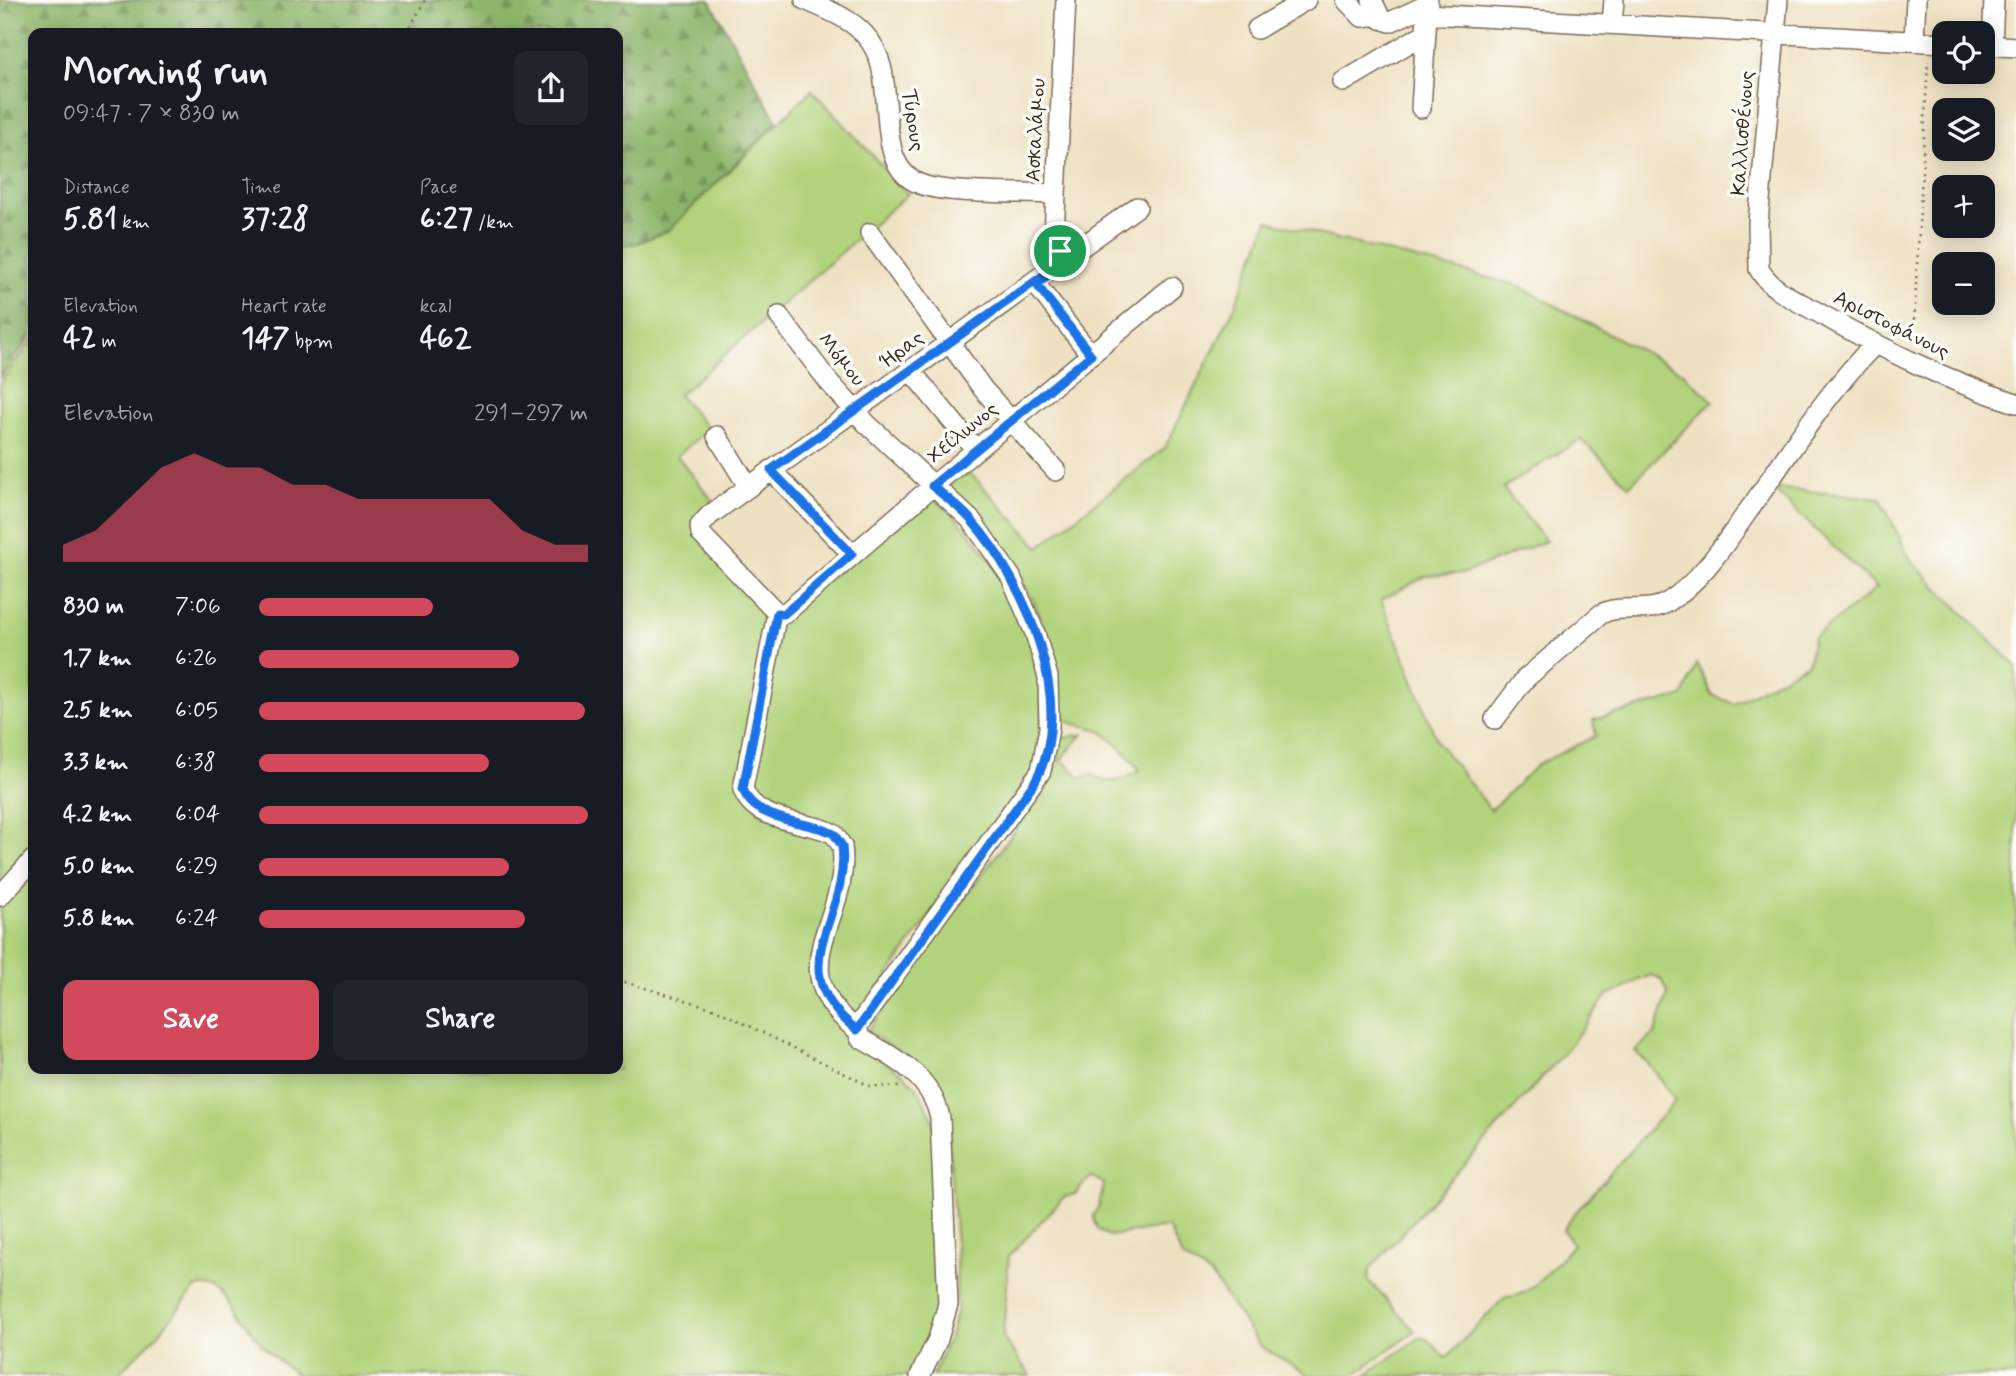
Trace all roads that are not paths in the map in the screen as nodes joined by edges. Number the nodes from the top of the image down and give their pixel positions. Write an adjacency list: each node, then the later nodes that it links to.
1 (1066, 0): 20 (street, Ασκαλάμου)
2 (1306, 0): 13 (street)
3 (1346, 0): 9 (street)
4 (1614, 0): 12 (street)
5 (1778, 0): 14 (street, Καλλισθένους)
6 (1916, 0): 15 (street)
7 (1994, 0): 11 (street)
8 (808, 1): 20 (street, Τύρους)
9 (1375, 7): 10 (street)
10 (1427, 13): 12 (street); 18 (street); 19 (street)
11 (1991, 21)
12 (1612, 24): 14 (street)
13 (1257, 29)
14 (1774, 33): 15 (street); 24 (street, Καλλισθένους)
15 (1929, 42)
16 (1995, 46): 17 (street)
17 (2016, 47)
18 (1343, 82)
19 (1421, 108)
20 (1054, 194): 23 (street, Ασκαλάμου)
21 (1137, 207): 23 (street, Ήρας)
22 (870, 233): 28 (street)
23 (1065, 259): 25 (street, Ήρας)
24 (1759, 269): 29 (street, Αριστοφάνους)
25 (1034, 282): 28 (street, Ήρας); 30 (street)
26 (1172, 287): 30 (street, Χείλωνος)
27 (779, 316): 33 (street, Μόμου)
28 (949, 343): 31 (street, Ήρας); 34 (street)
29 (1875, 344): 32 (street, Αριστοφάνους); 43 (street)
30 (1091, 355): 34 (street, Χείλωνος)
31 (911, 371): 33 (street, Ήρας); 36 (street)
32 (2016, 402)
33 (855, 411): 37 (street, Ήρας); 40 (street, Μόμου)
34 (1011, 421): 36 (street, Χείλωνος); 38 (street)
35 (717, 436): 39 (street)
36 (976, 450): 40 (street, Χείλωνος)
37 (771, 470): 39 (street, Ήρας); 41 (street)
38 (1056, 471)
39 (748, 486): 42 (street, Ήρας)
40 (932, 486): 41 (street, Χείλωνος); 46 (street, Μόμου)
41 (852, 554): 42 (street, Χείλωνος)
42 (780, 614): 46 (street)
43 (1495, 719)
44 (28, 865): 45 (street)
45 (0, 896)
46 (857, 1030): 47 (street)
47 (920, 1376)

